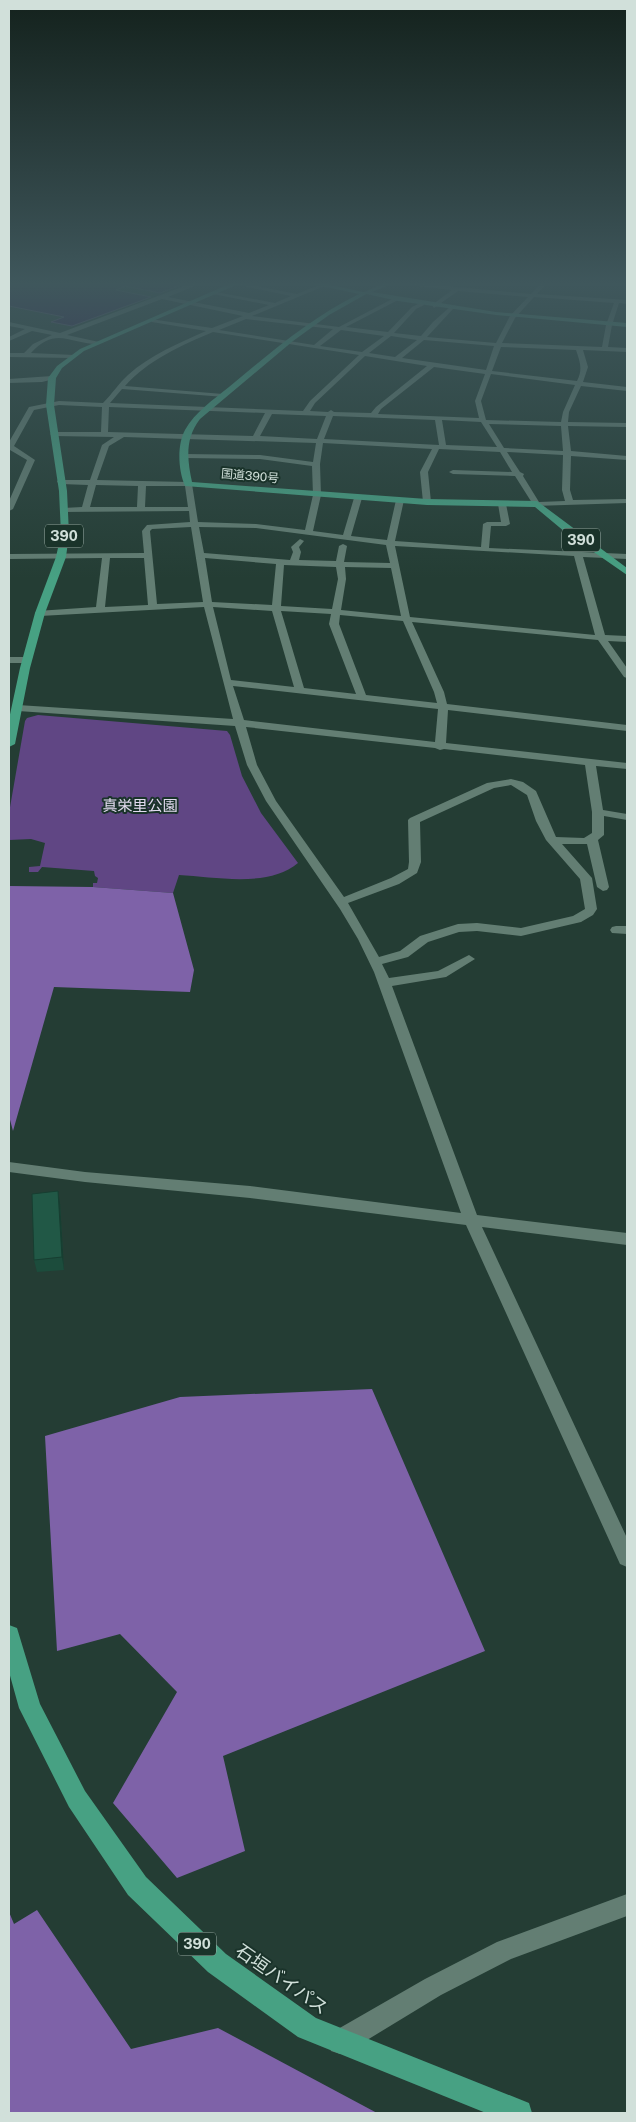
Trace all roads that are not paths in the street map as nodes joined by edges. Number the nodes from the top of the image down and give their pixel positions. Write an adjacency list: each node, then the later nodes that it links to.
1 (52, 381): 14 (highway, 390)
2 (125, 381): 10 (street)
3 (240, 381): 12 (highway)
4 (335, 381): 17 (street)
5 (412, 381): 19 (street)
6 (485, 381): 21 (street)
7 (557, 381): 9 (street)
8 (581, 381): 9 (street)
9 (580, 384): 11 (street); 22 (street)
10 (119, 387): 12 (street); 13 (street)
11 (627, 389)
12 (223, 396): 15 (highway)
13 (106, 404): 14 (street); 15 (street); 25 (street)
14 (50, 405): 24 (highway, 390); 50 (street)
15 (205, 410): 16 (street); 27 (highway)
16 (270, 411): 17 (street); 28 (street)
17 (306, 412): 18 (street)
18 (331, 412): 19 (street); 29 (street)
19 (374, 415): 20 (street)
20 (438, 417): 21 (street); 30 (street)
21 (484, 421): 22 (street); 31 (street)
22 (564, 423): 23 (street); 32 (street)
23 (627, 425)
24 (54, 434): 25 (street); 38 (highway, 390)
25 (104, 434): 26 (street)
26 (122, 435): 27 (street); 39 (street)
27 (186, 436): 28 (street); 33 (highway)
28 (255, 439): 29 (street)
29 (320, 441): 30 (street); 35 (street)
30 (439, 447): 31 (street); 46 (street)
31 (500, 449): 32 (street); 37 (street)
32 (567, 452): 34 (street); 47 (street)
33 (185, 456): 35 (street); 41 (highway)
34 (627, 458)
35 (316, 464): 42 (street)
36 (453, 472): 37 (street)
37 (520, 474): 49 (street)
38 (61, 482): 39 (street); 52 (highway, 390)
39 (93, 482): 40 (street); 53 (street)
40 (142, 484): 41 (street); 54 (street)
41 (188, 484): 42 (highway, 国道390号); 51 (street)
42 (318, 495): 43 (highway, 国道390号); 56 (street)
43 (358, 498): 44 (highway, 国道390号); 57 (street)
44 (400, 500): 46 (highway, 国道390号); 59 (street)
45 (627, 501): 47 (street)
46 (426, 502): 48 (highway, 国道390号)
47 (570, 503): 49 (street)
48 (502, 504): 49 (highway, 国道390号); 61 (street)
49 (537, 504): 65 (highway, 390)
50 (9, 509)
51 (193, 509): 54 (street); 55 (street)
52 (63, 510): 53 (street); 68 (highway, 390)
53 (86, 510): 54 (street)
54 (141, 510)
55 (196, 524): 56 (street); 63 (street); 64 (street)
56 (309, 532): 57 (street)
57 (346, 537): 59 (street)
58 (300, 541): 71 (street)
59 (390, 543): 61 (street); 73 (street)
60 (343, 546): 72 (street)
61 (485, 550): 62 (street)
62 (578, 554): 65 (street); 82 (street)
63 (148, 555): 69 (street); 76 (street)
64 (200, 555): 70 (street); 75 (street)
65 (601, 555): 66 (street); 74 (highway, 390)
66 (627, 556)
67 (9, 557): 68 (street)
68 (61, 557): 69 (street); 80 (highway, 390)
69 (106, 557): 78 (street)
70 (280, 562): 71 (street); 77 (street)
71 (294, 562): 72 (street)
72 (340, 563): 73 (street); 79 (street)
73 (395, 566): 81 (street)
74 (627, 572)
75 (208, 604): 76 (street); 77 (street); 87 (street)
76 (154, 608): 78 (street)
77 (276, 608): 79 (street); 88 (street)
78 (100, 610): 80 (street)
79 (335, 612): 81 (street); 89 (street)
80 (40, 613): 85 (highway, 390)
81 (406, 618): 82 (street); 91 (street)
82 (601, 638): 83 (street); 86 (street)
83 (627, 639)
84 (9, 660): 85 (street)
85 (27, 660): 90 (highway, 390)
86 (627, 674)
87 (227, 682): 88 (street); 92 (street)
88 (300, 690): 89 (street)
89 (362, 697): 91 (street)
90 (18, 708): 92 (street); 94 (highway, 390)
91 (443, 708): 93 (street); 95 (street)
92 (240, 723): 95 (street); 103 (street)
93 (627, 728)
94 (9, 744)
95 (440, 747): 96 (street)
96 (590, 762): 97 (street); 98 (street)
97 (627, 766)
98 (598, 812): 99 (street); 100 (street)
99 (627, 817)
100 (592, 839): 101 (street); 102 (street)
101 (552, 840): 103 (street); 105 (street)
102 (603, 887)
103 (341, 902): 105 (street)
104 (469, 959): 106 (street)
105 (375, 962): 106 (street)
106 (384, 983): 108 (street)
107 (9, 1167): 108 (street)
108 (471, 1219): 109 (street); 110 (street)
109 (627, 1239)
110 (627, 1558)
111 (9, 1636): 113 (highway, 石垣バイパス / 390)
112 (627, 1905): 113 (street)
113 (340, 2042): 114 (highway, 石垣バイパス / 390)
114 (519, 2113)

